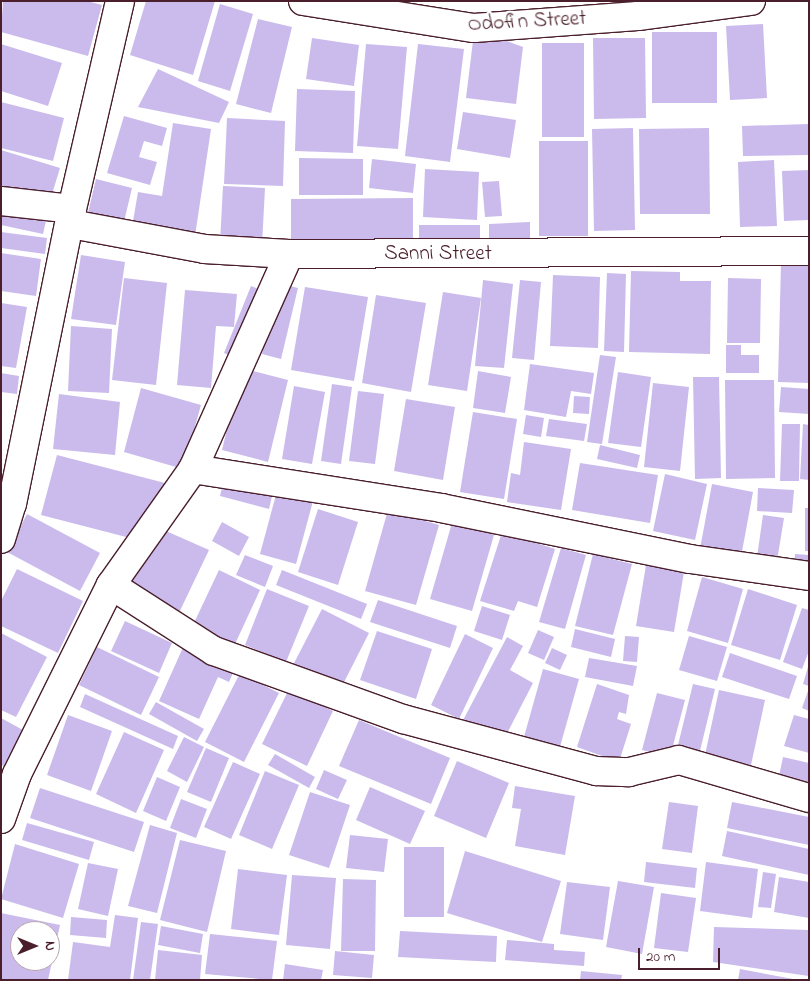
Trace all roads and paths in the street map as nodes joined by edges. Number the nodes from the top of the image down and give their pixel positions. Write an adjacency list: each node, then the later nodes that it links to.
1 (120, 1): 5 (street)
2 (303, 1): 3 (street, Odofin Street)
3 (751, 1)
4 (1, 201): 5 (street, Sanni Street)
5 (71, 216): 7 (street, Sanni Street); 9 (street)
6 (809, 251): 7 (street, Sanni Street)
7 (289, 254): 8 (street)
8 (193, 469): 10 (street); 11 (street)
9 (1, 539)
10 (809, 576)
11 (111, 585): 12 (street); 13 (street)
12 (809, 798)
13 (1, 819)

